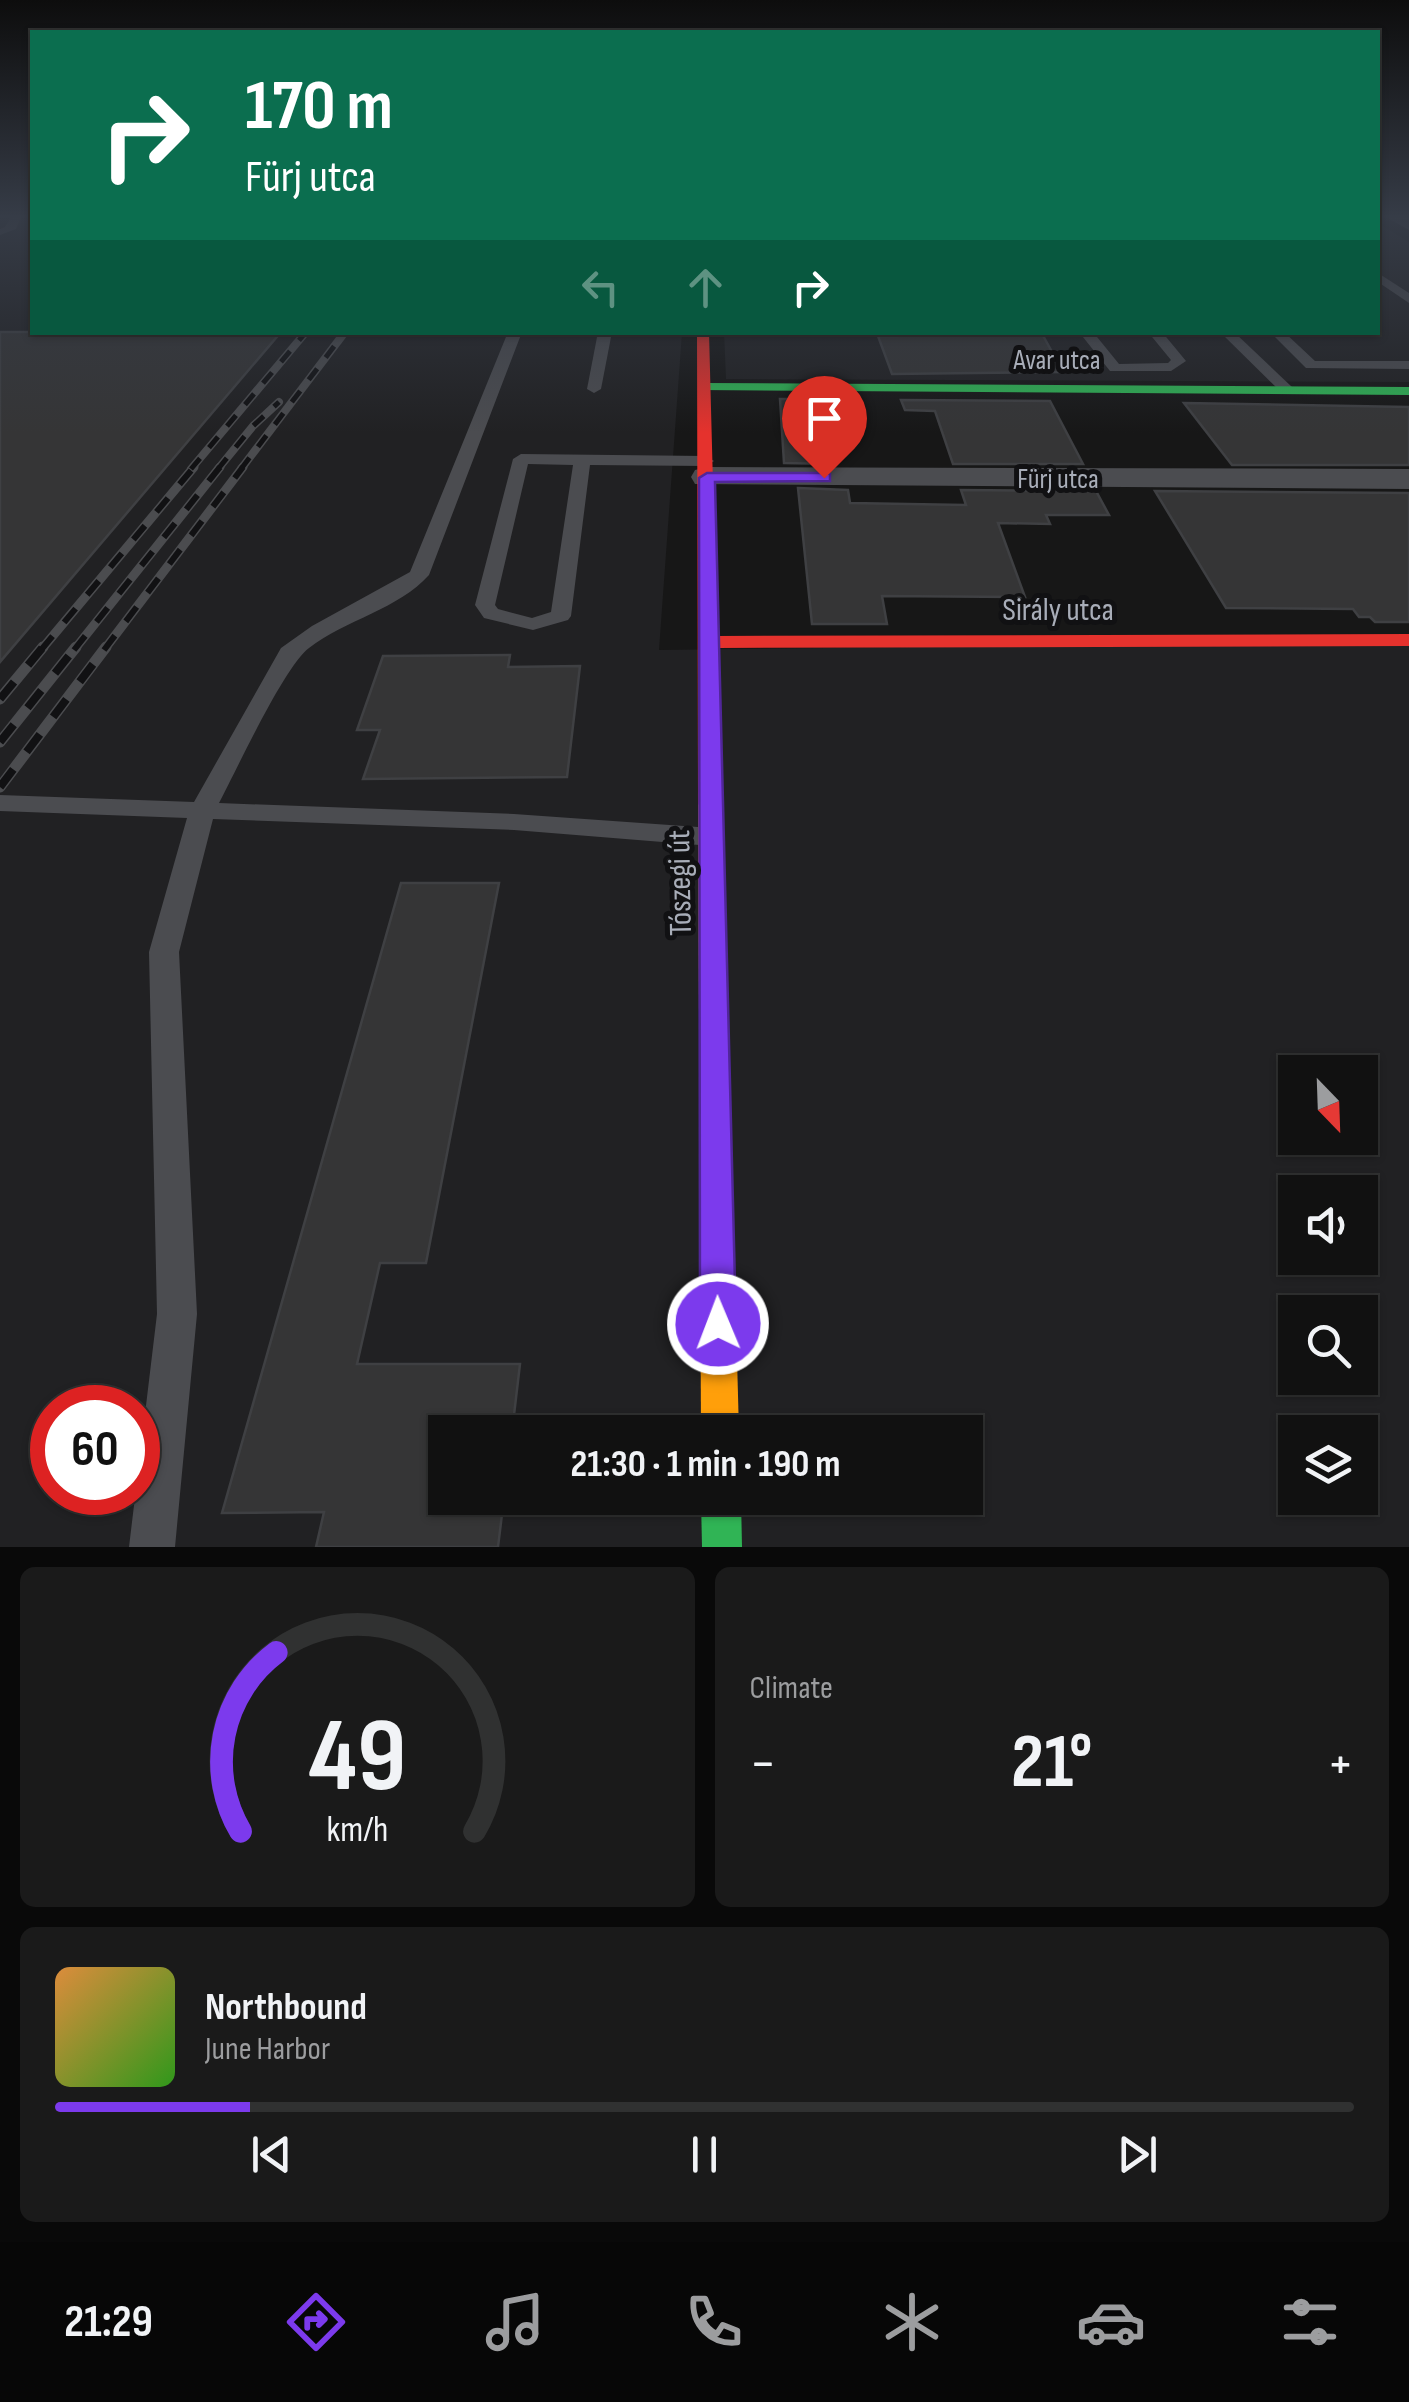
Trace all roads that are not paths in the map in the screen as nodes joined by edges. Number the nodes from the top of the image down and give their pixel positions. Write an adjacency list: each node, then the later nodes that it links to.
1 (1380, 296): 2 (lane)
2 (1407, 298)
3 (514, 335): 21 (lane)
4 (604, 335): 12 (lane)
5 (703, 335): 11 (street, Tószegi út)
6 (1088, 335): 7 (lane)
7 (1157, 335)
8 (1229, 335): 13 (lane)
9 (1279, 335): 10 (lane)
10 (1409, 364)
11 (704, 388): 13 (street, Avar utca); 16 (street, Tószegi út)
12 (594, 389)
13 (1288, 390): 14 (street, Avar utca)
14 (1409, 391)
15 (582, 462): 15 (lane); 16 (lane)
16 (707, 469): 17 (street, Fürj utca); 19 (street, Tószegi út)
17 (1409, 479)
18 (1409, 640): 19 (street, Sirály utca)
19 (707, 642): 22 (street, Tószegi út)
20 (0, 802): 21 (lane)
21 (203, 809): 22 (lane); 25 (lane)
22 (712, 836): 23 (street, Tószegi út)
23 (720, 1415)
24 (721, 1515): 26 (street)
25 (152, 1547)
26 (722, 1547)

